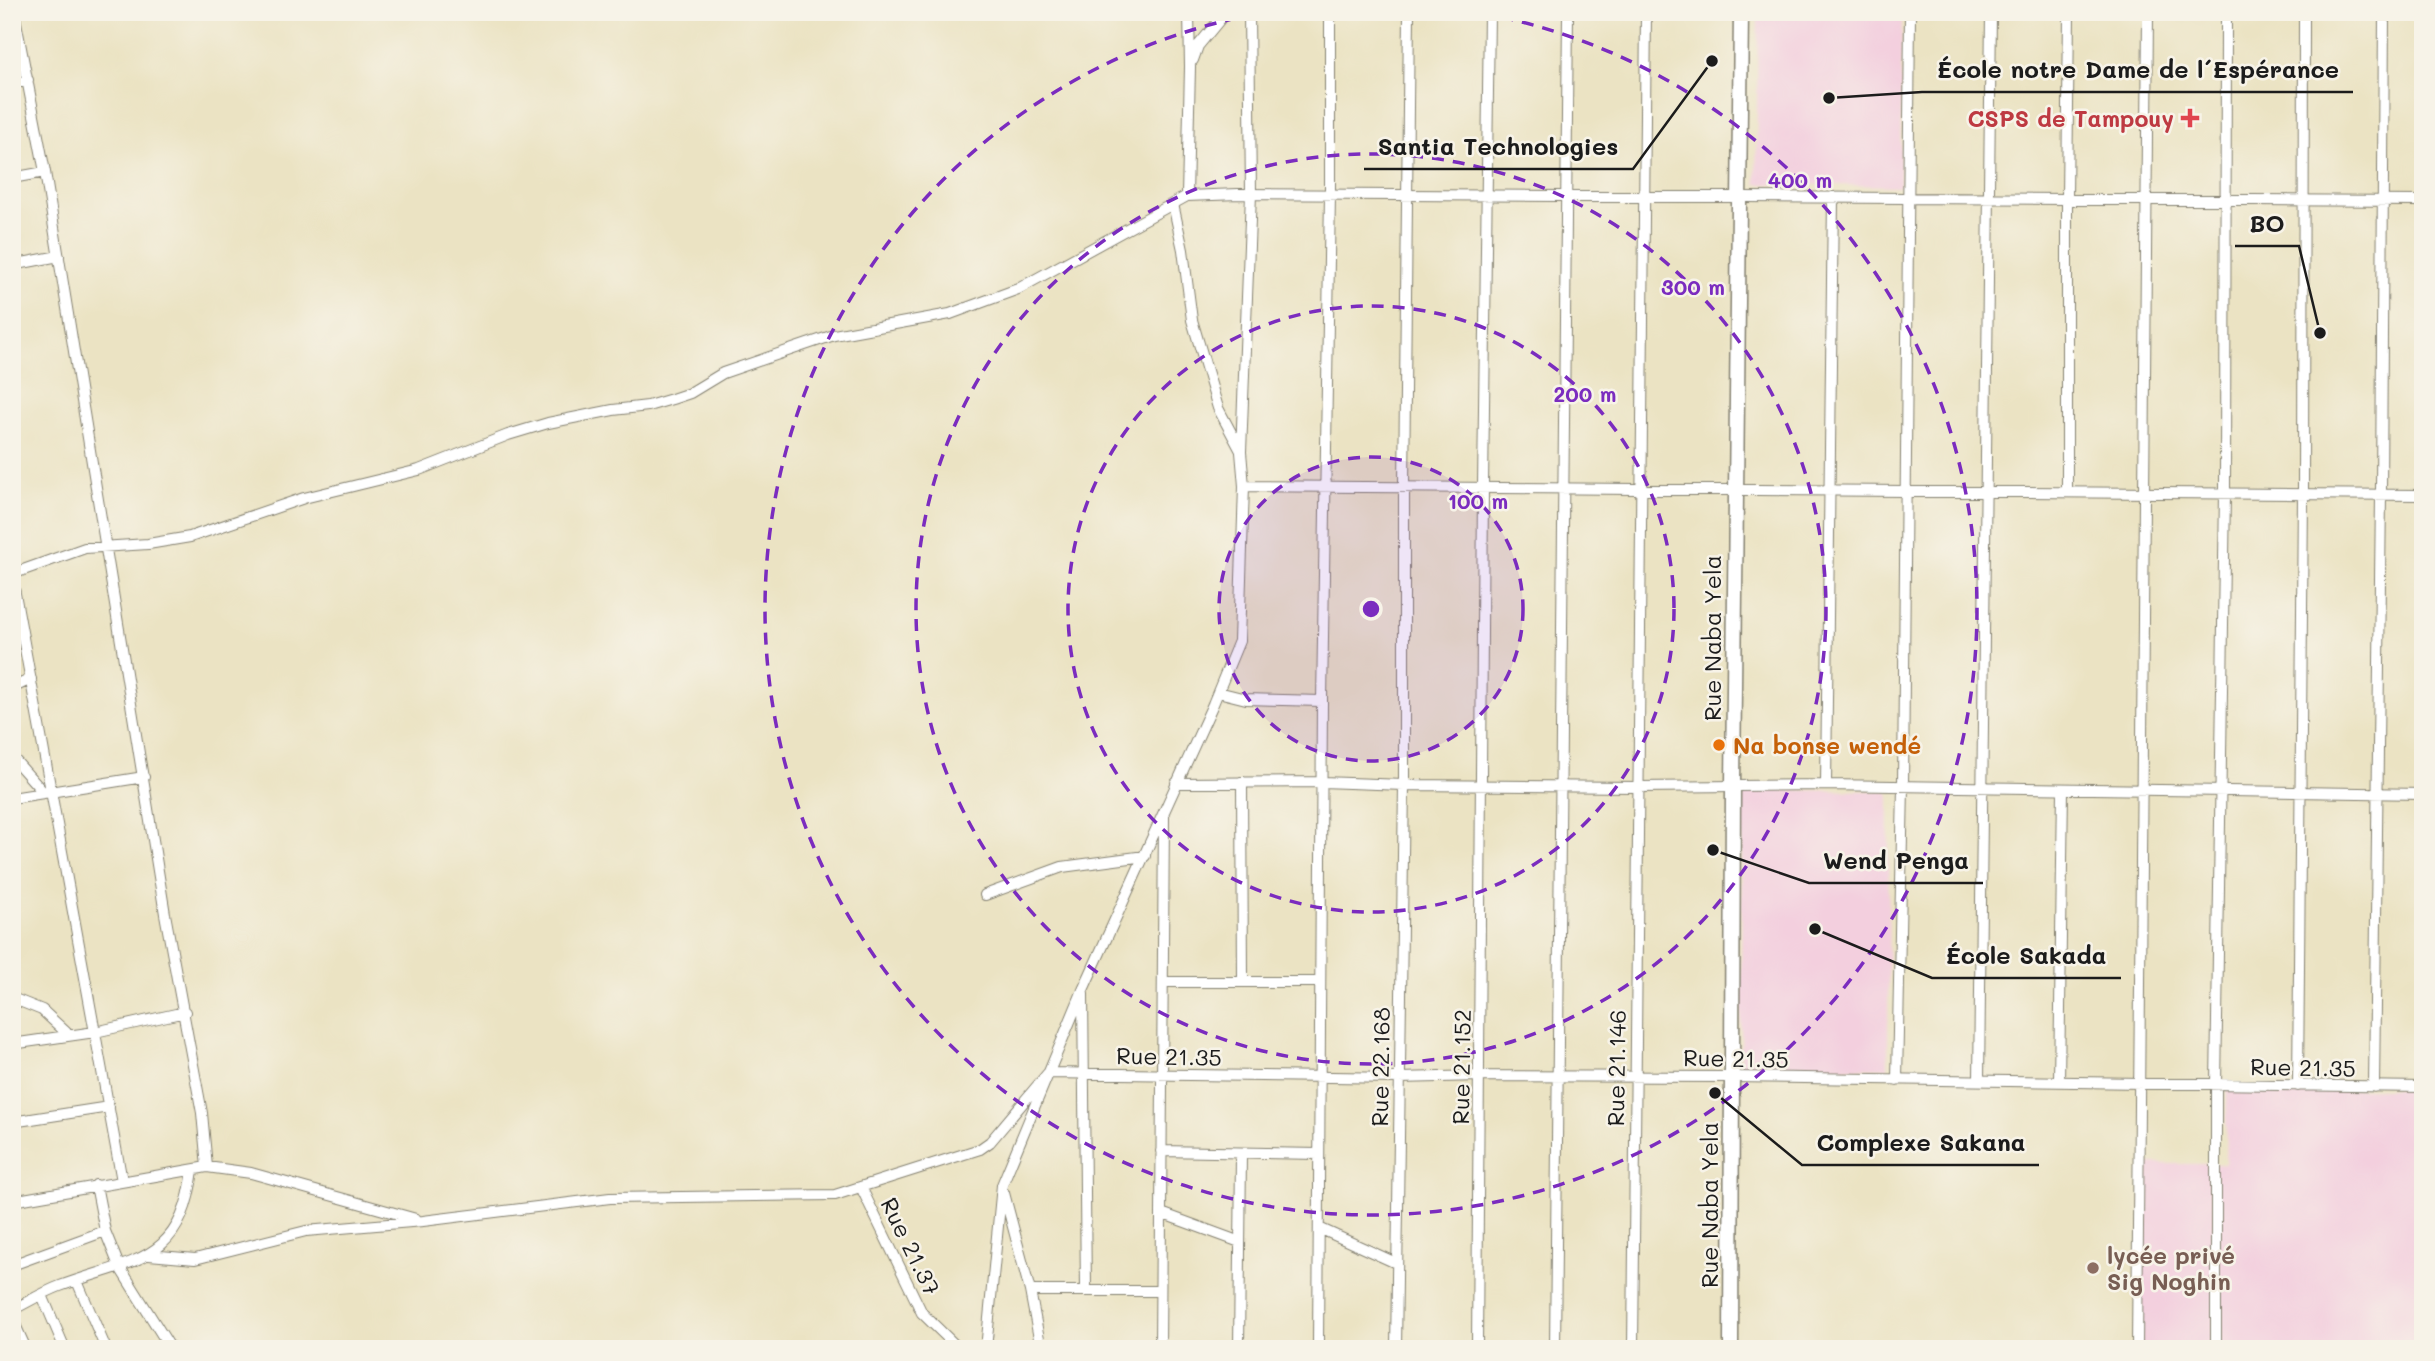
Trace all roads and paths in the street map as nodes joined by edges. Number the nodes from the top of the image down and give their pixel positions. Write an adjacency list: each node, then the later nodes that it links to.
1 (14, 12): 19 (street)
2 (1189, 12): 18 (street)
3 (1226, 12): 18 (street)
4 (1249, 12): 23 (street)
5 (1330, 12): 24 (street)
6 (1409, 12): 26 (street, Rue 22.168)
7 (1489, 12): 27 (street, Rue 21.152)
8 (1568, 12): 28 (street)
9 (1646, 12): 29 (street, Rue 21.146)
10 (1741, 12): 30 (street, Rue Naba Yela)
11 (1910, 12): 32 (street)
12 (1991, 12): 33 (street)
13 (2069, 12): 34 (street)
14 (2148, 12): 35 (street)
15 (2226, 12): 37 (street)
16 (2304, 12): 38 (street)
17 (2384, 12): 36 (street)
18 (1190, 67): 25 (street)
19 (28, 80): 20 (street); 21 (street)
20 (12, 84)
21 (45, 172): 22 (street); 41 (street)
22 (12, 178)
23 (1251, 194): 24 (street); 25 (street); 43 (street)
24 (1330, 194): 26 (street); 44 (street)
25 (1187, 195): 40 (street)
26 (1409, 195): 27 (street); 46 (street, Rue 22.168)
27 (1487, 195): 28 (street); 47 (street, Rue 21.152)
28 (1566, 196): 29 (street); 48 (street)
29 (1644, 196): 30 (street); 49 (street, Rue 21.146)
30 (1739, 197): 31 (street); 50 (street, Rue Naba Yela)
31 (1833, 197): 32 (street); 51 (street)
32 (1908, 198): 33 (street); 52 (street)
33 (1989, 198): 34 (street); 53 (street)
34 (2067, 199): 35 (street); 54 (street)
35 (2147, 200): 37 (street); 55 (street)
36 (2382, 200): 38 (street); 39 (street); 58 (street)
37 (2224, 201): 38 (street); 56 (street)
38 (2305, 201): 57 (street)
39 (2423, 201)
40 (1173, 204): 43 (street); 60 (street)
41 (60, 256): 42 (street); 60 (street)
42 (12, 265)
43 (1241, 452): 45 (street)
44 (1326, 485): 45 (street); 46 (street); 65 (street)
45 (1244, 486): 64 (street)
46 (1404, 487): 47 (street); 71 (street, Rue 22.168)
47 (1483, 487): 48 (street); 72 (street, Rue 21.152)
48 (1563, 488): 49 (street); 76 (street)
49 (1641, 489): 50 (street); 78 (street, Rue 21.146)
50 (1736, 489): 51 (street); 73 (street, Rue Naba Yela)
51 (1831, 490): 52 (street); 74 (street)
52 (1904, 491): 53 (street); 75 (street)
53 (1986, 492): 54 (street); 77 (street)
54 (2067, 492): 55 (street)
55 (2143, 493): 56 (street); 80 (street)
56 (2225, 494): 57 (street); 81 (street)
57 (2304, 494): 58 (street); 82 (street)
58 (2382, 495): 59 (street); 84 (street)
59 (2423, 495)
60 (106, 545): 61 (street); 67 (street)
61 (12, 575): 62 (street)
62 (31, 679): 63 (street); 83 (street)
63 (12, 688)
64 (1218, 692): 65 (street); 70 (street)
65 (1322, 701): 69 (street)
66 (12, 757): 83 (street)
67 (144, 777): 83 (street); 95 (street)
68 (1242, 782): 69 (street); 70 (street); 90 (street)
69 (1322, 782): 71 (street); 92 (street)
70 (1176, 783): 87 (street)
71 (1404, 785): 72 (street); 107 (street, Rue 22.168)
72 (1482, 785): 76 (street); 102 (street, Rue 21.152)
73 (1733, 785): 74 (street); 78 (street); 106 (street, Rue Naba Yela)
74 (1826, 785): 75 (street)
75 (1903, 786): 77 (street); 108 (street)
76 (1559, 787): 78 (street); 103 (street)
77 (1982, 787): 79 (street); 109 (street)
78 (1638, 788): 105 (street, Rue 21.146)
79 (2063, 789): 80 (street); 110 (street)
80 (2142, 789): 81 (street); 111 (street)
81 (2220, 791): 82 (street); 112 (street)
82 (2301, 791): 84 (street); 113 (street)
83 (48, 793): 86 (street); 96 (street)
84 (2378, 794): 85 (street); 114 (street)
85 (2423, 794)
86 (12, 798)
87 (1164, 812): 88 (street); 91 (street)
88 (1145, 856): 89 (street); 93 (street)
89 (985, 895)
90 (1242, 981): 91 (street); 92 (street)
91 (1163, 982): 101 (street)
92 (1320, 982): 104 (street)
93 (1083, 990): 99 (street); 100 (street)
94 (12, 999): 97 (street)
95 (185, 1012): 96 (street); 121 (street)
96 (95, 1032): 97 (street); 116 (street)
97 (69, 1035): 98 (street)
98 (12, 1044)
99 (1048, 1073): 100 (street, Rue 21.35); 125 (street); 126 (street)
100 (1084, 1073): 101 (street, Rue 21.35); 138 (street)
101 (1162, 1074): 104 (street, Rue 21.35); 118 (street)
102 (1480, 1076): 103 (street, Rue 21.35); 107 (street, Rue 21.35); 155 (street, Rue 21.152)
103 (1557, 1076): 105 (street, Rue 21.35); 156 (street)
104 (1320, 1077): 107 (street, Rue 21.35); 120 (street)
105 (1635, 1077): 106 (street, Rue 21.35); 157 (street, Rue 21.146)
106 (1732, 1077): 108 (street, Rue 21.35); 158 (street, Rue Naba Yela)
107 (1399, 1078): 134 (street, Rue 22.168)
108 (1897, 1080): 109 (street, Rue 21.35)
109 (1979, 1081): 110 (street, Rue 21.35)
110 (2059, 1082): 111 (street, Rue 21.35)
111 (2139, 1083): 112 (street, Rue 21.35); 159 (street)
112 (2216, 1085): 113 (street, Rue 21.35); 160 (street)
113 (2298, 1086): 114 (street, Rue 21.35)
114 (2374, 1087): 115 (street, Rue 21.35)
115 (2423, 1087)
116 (109, 1107): 117 (street); 123 (street)
117 (12, 1122)
118 (1161, 1151): 119 (street); 128 (street)
119 (1241, 1154): 120 (street); 132 (street)
120 (1319, 1154): 130 (street)
121 (207, 1167): 122 (street); 129 (street)
122 (193, 1170): 123 (street); 133 (street)
123 (122, 1181): 124 (street)
124 (96, 1185): 127 (street); 131 (street)
125 (1002, 1185): 139 (street); 149 (street)
126 (861, 1187): 129 (street); 148 (street, Rue 21.37)
127 (12, 1201)
128 (1161, 1213): 132 (street); 140 (street)
129 (423, 1221): 133 (street)
130 (1319, 1228): 134 (street); 153 (street)
131 (105, 1231): 135 (street); 136 (street)
132 (1240, 1242): 152 (street)
133 (149, 1255): 136 (street)
134 (1396, 1263): 154 (street, Rue 22.168)
135 (12, 1265)
136 (119, 1266): 137 (street); 147 (street)
137 (77, 1281): 141 (street); 146 (street)
138 (1086, 1291): 139 (street); 140 (street)
139 (1030, 1292): 150 (street)
140 (1160, 1292): 151 (street)
141 (42, 1295): 142 (street); 145 (street)
142 (12, 1310)
143 (12, 1318): 144 (street)
144 (26, 1349)
145 (65, 1349)
146 (106, 1349)
147 (172, 1349)
148 (959, 1349)
149 (986, 1349)
150 (1041, 1349)
151 (1160, 1349)
152 (1239, 1349)
153 (1318, 1349)
154 (1396, 1349)
155 (1477, 1349)
156 (1555, 1349)
157 (1633, 1349)
158 (1731, 1349)
159 (2137, 1349)
160 (2216, 1349)

